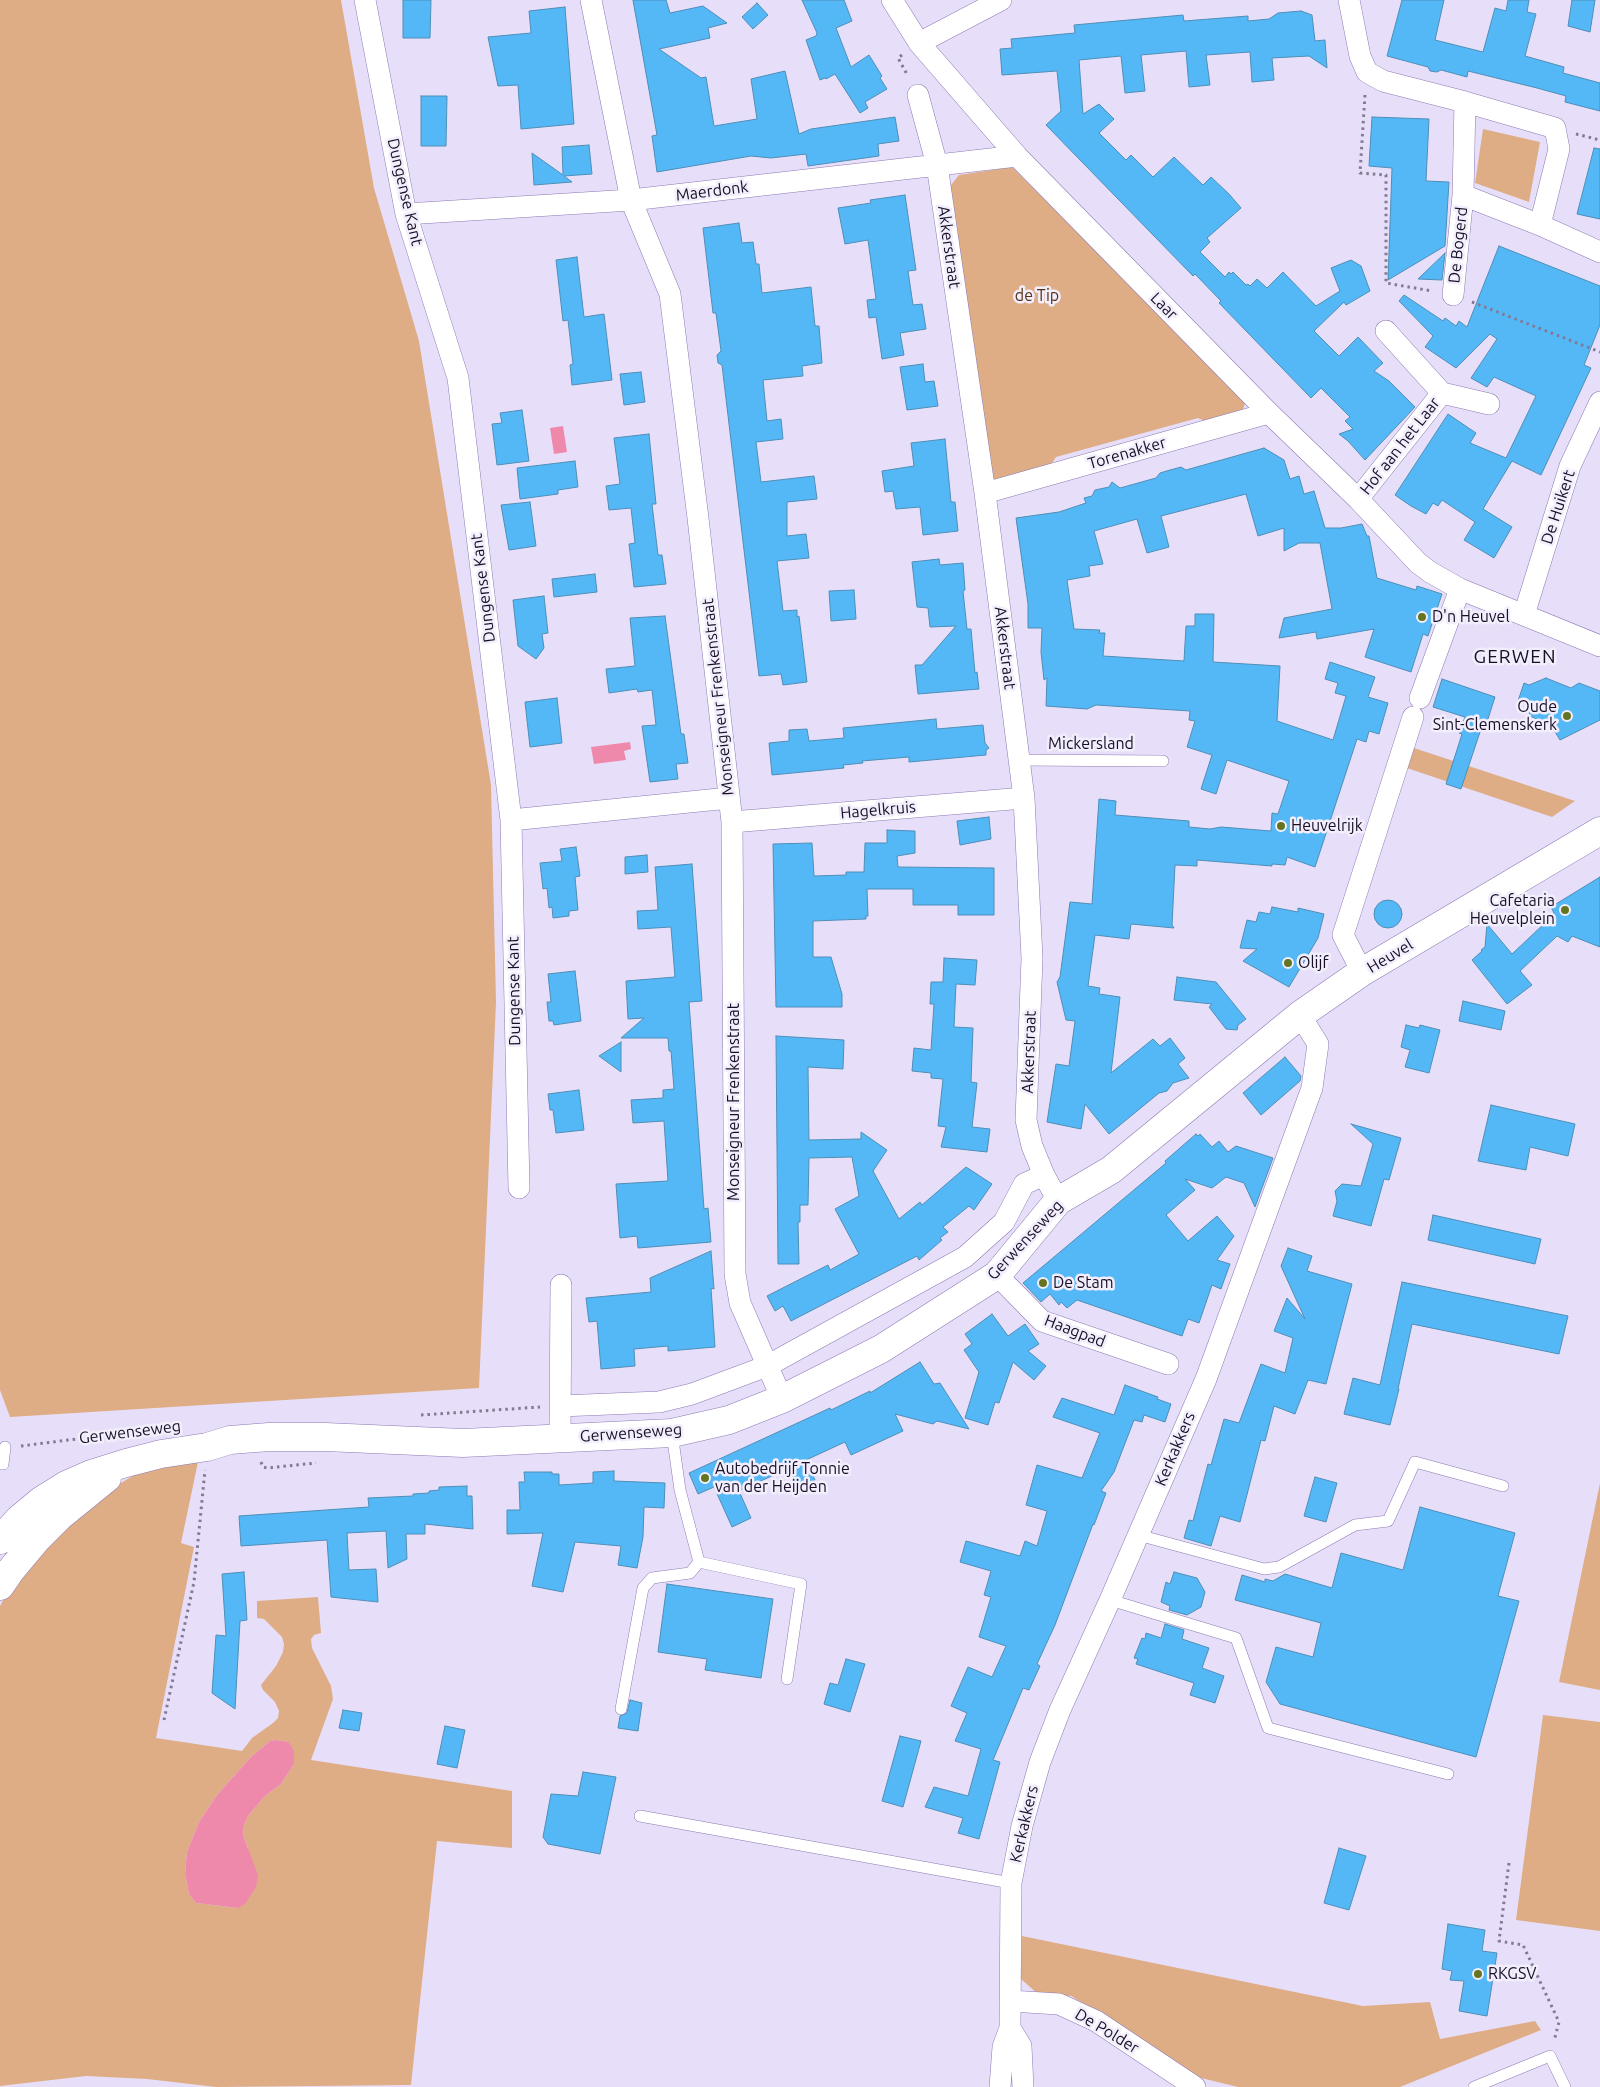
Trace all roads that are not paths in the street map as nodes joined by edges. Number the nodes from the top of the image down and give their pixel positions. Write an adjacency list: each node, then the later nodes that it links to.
1 (365, 0): 13 (street, Dungense Kant)
2 (591, 0): 12 (street, Monseigneur Frenkenstraat)
3 (892, 0): 6 (street, Laar)
4 (1001, 0): 6 (street)
5 (1348, 0): 8 (street)
6 (919, 43): 9 (street, Laar)
7 (918, 94): 10 (street, Akkerstraat)
8 (1465, 102): 11 (street, De Bogerd); 14 (street)
9 (1016, 156): 10 (street, Maerdonk); 21 (street, Laar)
10 (937, 165): 12 (street, Maerdonk); 22 (street, Akkerstraat)
11 (1463, 195): 14 (street, De Bogerd); 16 (street, De Bogerd)
12 (631, 200): 13 (street, Maerdonk); 29 (street, Monseigneur Frenkenstraat)
13 (406, 214): 31 (street, Dungense Kant)
14 (1540, 225): 15 (street, De Bogerd)
15 (1600, 252)
16 (1453, 295)
17 (1386, 331): 18 (street, Hof aan het Laar)
18 (1442, 393): 20 (street, Hof aan het Laar); 23 (street, Hof aan het Laar)
19 (1600, 402): 25 (street, De Huikert)
20 (1489, 404)
21 (1269, 413): 22 (street, Torenakker); 23 (street, Laar)
22 (985, 493): 27 (street, Akkerstraat)
23 (1358, 499): 24 (street, Laar)
24 (1460, 589): 25 (street); 34 (street, Heuvel)
25 (1524, 615): 26 (street)
26 (1600, 646)
27 (1019, 760): 28 (lane, Mickersland); 30 (street, Akkerstraat)
28 (1163, 761)
29 (729, 798): 31 (street); 32 (street, Monseigneur Frenkenstraat)
30 (1024, 798): 32 (street, Hagelkruis); 36 (street, Akkerstraat)
31 (511, 820): 37 (street, Dungense Kant)
32 (732, 822): 42 (street, Monseigneur Frenkenstraat)
33 (1600, 831): 34 (street, Heuvel)
34 (1362, 972): 35 (street, Gerwenseweg)
35 (1300, 1015): 38 (street, Gerwenseweg); 51 (street, Kerkakkers)
36 (1044, 1175): 38 (street, Akkerstraat); 42 (street, Gerwenseweg)
37 (519, 1188)
38 (1058, 1201): 39 (street, Gerwenseweg)
39 (997, 1275): 41 (street, Haagpad); 43 (street, Gerwenseweg)
40 (561, 1285): 44 (street, Gerwenseweg)
41 (1168, 1364)
42 (767, 1366): 43 (street, Monseigneur Frenkenstraat); 44 (street, Gerwenseweg)
43 (782, 1399): 45 (street, Gerwenseweg)
44 (560, 1406): 46 (street, Gerwenseweg)
45 (672, 1433): 46 (street, Gerwenseweg); 53 (lane)
46 (560, 1437): 48 (street, Gerwenseweg)
47 (5, 1447): 49 (lane)
48 (126, 1463): 52 (street, Gerwenseweg); 54 (street, Gerwenseweg)
49 (0, 1464)
50 (1503, 1486): 51 (lane)
51 (1138, 1535): 55 (street, Kerkakkers)
52 (0, 1540)
53 (699, 1562): 56 (lane); 57 (lane)
54 (0, 1586)
55 (1110, 1600): 58 (lane); 60 (street, Kerkakkers)
56 (787, 1679)
57 (621, 1709)
58 (1448, 1774)
59 (640, 1816): 60 (lane, Kerkakkers)
60 (1011, 1883): 61 (street, Kerkakkers)
61 (1010, 2001): 62 (street, Kerkakkers); 65 (street, De Polder)
62 (1010, 2028): 63 (street, Kerkakkers); 64 (street, Kerkakkers)
63 (1000, 2087)
64 (1023, 2087)
65 (1194, 2087)
66 (1474, 2087): 67 (lane)
67 (1565, 2087)

